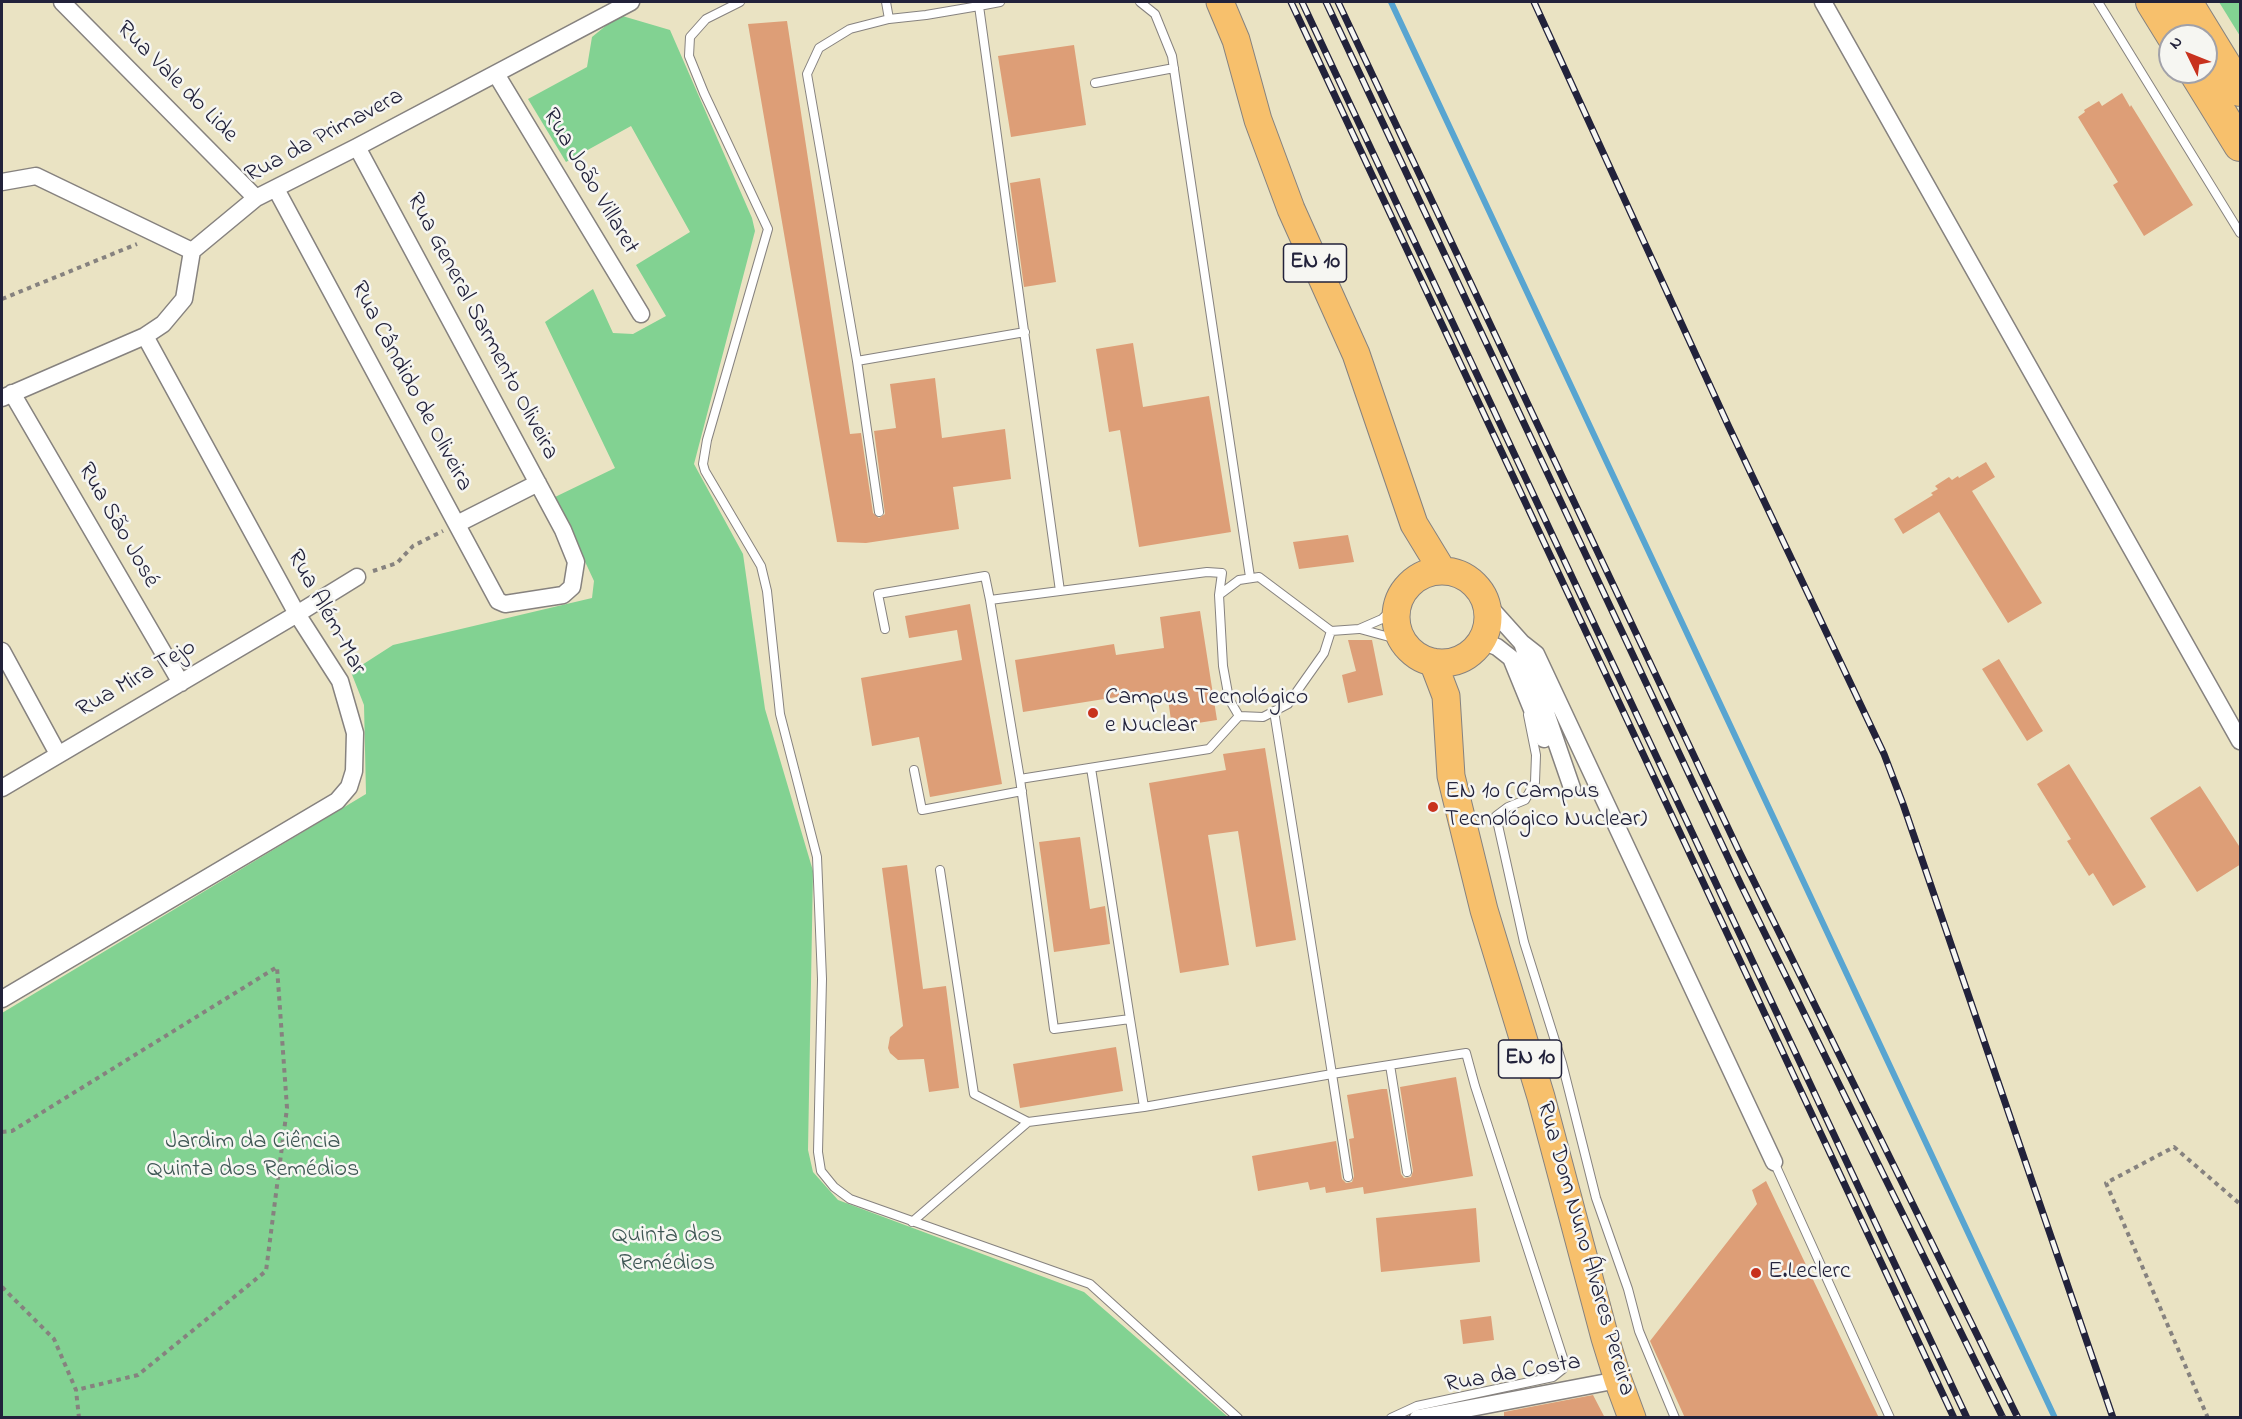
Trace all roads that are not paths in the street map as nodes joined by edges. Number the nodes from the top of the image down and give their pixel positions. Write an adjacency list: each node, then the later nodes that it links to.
1 (62, 2): 24 (street, Rua Vale do Lide)
2 (631, 2): 16 (street, Rua da Primavera)
3 (740, 2): 74 (lane)
4 (886, 2): 13 (lane)
5 (1000, 2): 12 (lane)
6 (1140, 2): 15 (lane)
7 (1220, 2): 35 (main road, EN 10)
8 (1823, 2): 57 (street)
9 (2098, 2): 25 (lane)
10 (2152, 2): 14 (highway)
11 (2186, 2): 19 (highway)
12 (979, 6): 13 (lane); 28 (lane)
13 (889, 19): 30 (lane)
14 (2166, 24)
15 (1174, 68): 17 (lane); 38 (lane)
16 (496, 74): 21 (street, Rua da Primavera); 27 (street, Rua João Villaret)
17 (1095, 83)
18 (2203, 84): 20 (highway)
19 (2241, 90)
20 (2241, 145)
21 (357, 147): 23 (street, Rua da Primavera); 32 (street, Rua General Sarmento Oliveira)
22 (2, 182): 26 (street)
23 (276, 189): 24 (street, Rua da Primavera); 34 (street, Rua Cândido de Oliveira)
24 (256, 198): 26 (street, Rua da Primavera)
25 (2241, 233)
26 (192, 251): 29 (street)
27 (641, 314)
28 (1024, 332): 30 (lane); 39 (lane)
29 (145, 336): 31 (street); 45 (street, Rua Além-Mar)
30 (857, 361): 33 (lane)
31 (7, 395): 54 (street, Rua São José)
32 (538, 483): 34 (street); 43 (street, Rua General Sarmento Oliveira)
33 (879, 512)
34 (457, 524): 43 (street, Rua Cândido de Oliveira)
35 (1414, 524): 36 (main road, EN 10); 40 (main road, EN 10)
36 (1442, 570): 40 (main road); 44 (main road)
37 (357, 577): 45 (street, Rua Mira Tejo)
38 (1250, 578): 41 (lane); 48 (lane)
39 (1060, 591): 41 (lane); 42 (lane)
40 (1404, 594): 46 (lane); 52 (main road, EN 10)
41 (1219, 595): 56 (lane)
42 (990, 600): 47 (lane); 61 (lane)
43 (505, 604)
44 (1487, 604): 49 (main road); 50 (street)
45 (297, 614): 54 (street, Rua Mira Tejo); 65 (street, Rua Além-Mar)
46 (1359, 629): 48 (lane); 52 (lane)
47 (885, 630)
48 (1332, 631): 55 (lane)
49 (1482, 641): 52 (main road); 53 (street)
50 (1522, 643): 53 (street); 71 (street)
51 (2, 651): 58 (street)
52 (1435, 658): 75 (main road, Rua Dom Nuno Álvares Pereira / EN 10)
53 (1519, 674): 80 (lane)
54 (181, 683): 58 (street, Rua Mira Tejo)
55 (1274, 711): 56 (lane); 68 (lane)
56 (1239, 716): 59 (lane)
57 (2241, 741)
58 (58, 754): 62 (street, Rua Mira Tejo)
59 (1091, 768): 61 (lane); 66 (lane)
60 (914, 770): 63 (lane)
61 (1020, 779): 63 (lane)
62 (2, 788)
63 (1022, 791): 66 (lane)
64 (940, 870): 70 (lane)
65 (2, 999)
66 (1130, 1019): 69 (lane)
67 (1389, 1065): 68 (lane); 72 (lane); 77 (lane)
68 (1332, 1074): 69 (lane); 73 (lane)
69 (1144, 1107): 70 (lane)
70 (1028, 1122): 74 (lane)
71 (1774, 1162): 81 (lane)
72 (1407, 1172)
73 (1348, 1177)
74 (912, 1222): 76 (lane)
75 (1617, 1380): 78 (street, Rua da Costa); 79 (main road, Rua Dom Nuno Álvares Pereira / EN 10)
76 (1238, 1418)
77 (1391, 1418)
78 (1418, 1418)
79 (1632, 1418)
80 (1675, 1418)
81 (1890, 1418)

